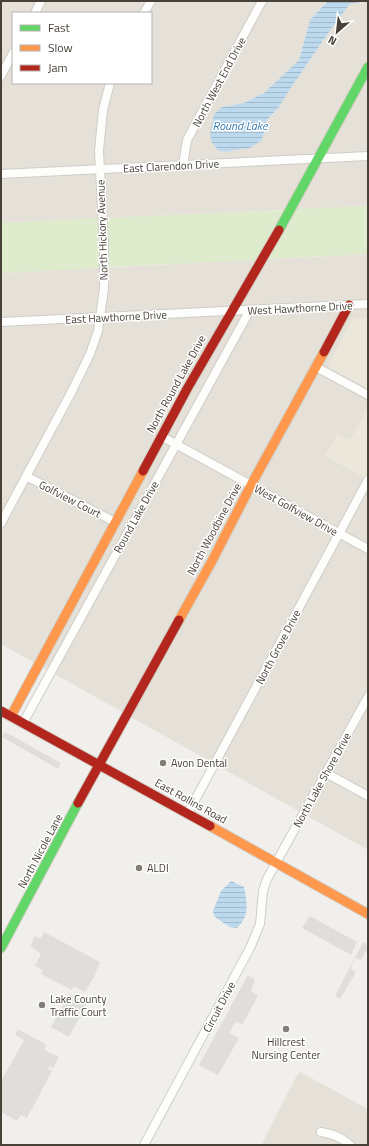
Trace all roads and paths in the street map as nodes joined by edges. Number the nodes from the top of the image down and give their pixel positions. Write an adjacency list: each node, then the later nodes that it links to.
1 (41, 1): 4 (street)
2 (151, 1): 5 (street)
3 (262, 1): 13 (street, North West End Drive)
4 (36, 12)
5 (145, 12)
6 (12, 54): 7 (street)
7 (4, 61): 9 (street)
8 (368, 67): 12 (street, North Round Lake Drive)
9 (1, 76)
10 (110, 84): 14 (street, North Hickory Avenue)
11 (368, 156): 12 (street, East Clarendon Drive)
12 (318, 158): 13 (street, East Clarendon Drive); 19 (street, North Round Lake Drive)
13 (183, 166): 14 (street, East Clarendon Drive)
14 (100, 170): 15 (street, East Clarendon Drive); 20 (street, North Hickory Avenue)
15 (1, 174)
16 (368, 304): 17 (street, West Hawthorne Drive)
17 (349, 305): 18 (street, West Hawthorne Drive); 22 (street, North Woodbine Drive)
18 (250, 310): 19 (street, West Hawthorne Drive); 25 (street, Round Lake Drive)
19 (232, 311): 20 (street, East Hawthorne Drive); 24 (street, North Round Lake Drive)
20 (100, 317): 21 (street, East Hawthorne Drive); 26 (street, North Hickory Avenue)
21 (1, 322)
22 (316, 367): 23 (street); 28 (street, North Woodbine Drive)
23 (368, 395)
24 (161, 436): 25 (street, West Golfview Drive); 29 (street, North Round Lake Drive)
25 (176, 444): 28 (street, West Golfview Drive); 36 (street, Round Lake Drive)
26 (26, 476): 29 (street, Golfview Court); 30 (street, North Hickory Avenue)
27 (368, 480): 31 (street, North Grove Drive)
28 (251, 485): 31 (street, West Golfview Drive); 37 (street, North Woodbine Drive)
29 (115, 522): 35 (street, North Round Lake Drive)
30 (1, 523)
31 (339, 533): 32 (street, West Golfview Drive); 40 (street, North Grove Drive)
32 (368, 549)
33 (368, 697): 38 (street, North Lake Shore Drive)
34 (1, 711): 35 (street, East Rollins Road)
35 (10, 716): 36 (street, East Rollins Road)
36 (23, 723): 37 (street, East Rollins Road)
37 (99, 764): 40 (street, East Rollins Road); 43 (street, North Nicole Lane)
38 (326, 773): 39 (street); 41 (street, North Lake Shore Drive)
39 (368, 796)
40 (188, 813): 41 (street, East Rollins Road)
41 (276, 862): 42 (street, East Rollins Road); 45 (street, Circuit Drive)
42 (368, 914)
43 (1, 948)
44 (321, 1132): 46 (street)
45 (144, 1145)
46 (350, 1145)

